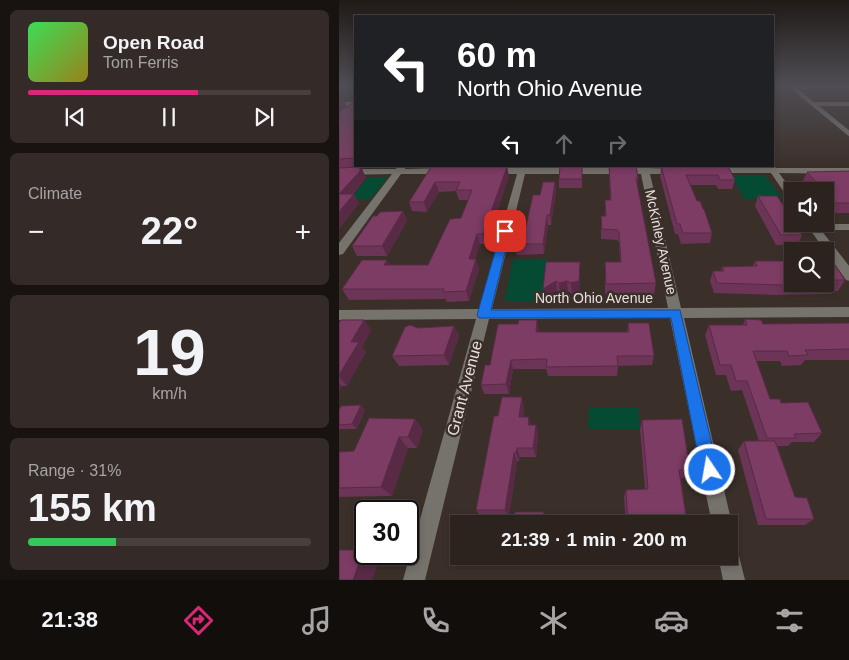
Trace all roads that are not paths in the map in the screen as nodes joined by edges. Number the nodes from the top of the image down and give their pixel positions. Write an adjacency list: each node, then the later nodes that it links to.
1 (823, 113): 2 (street)
2 (836, 124): 3 (street); 4 (street)
3 (849, 124)
4 (849, 135)
5 (645, 168): 8 (street); 9 (street); 22 (street, McKinley Avenue)
6 (771, 168): 10 (street); 13 (street); 15 (street)
7 (400, 169): 11 (street); 14 (street); 19 (street)
8 (522, 169): 12 (street); 24 (street, Grant Avenue)
9 (690, 170)
10 (708, 170)
11 (455, 171)
12 (484, 171)
13 (849, 171)
14 (339, 172)
15 (784, 186)
16 (834, 226): 17 (street)
17 (849, 227)
18 (817, 232): 20 (street)
19 (339, 251)
20 (849, 277)
21 (849, 312): 22 (street, North Ohio Avenue)
22 (676, 314): 24 (street, North Ohio Avenue); 25 (street, McKinley Avenue)
23 (339, 315): 24 (street, North Ohio Avenue)
24 (483, 315): 27 (street, Grant Avenue)
25 (720, 515)
26 (731, 565): 28 (street)
27 (413, 580)
28 (734, 580)

